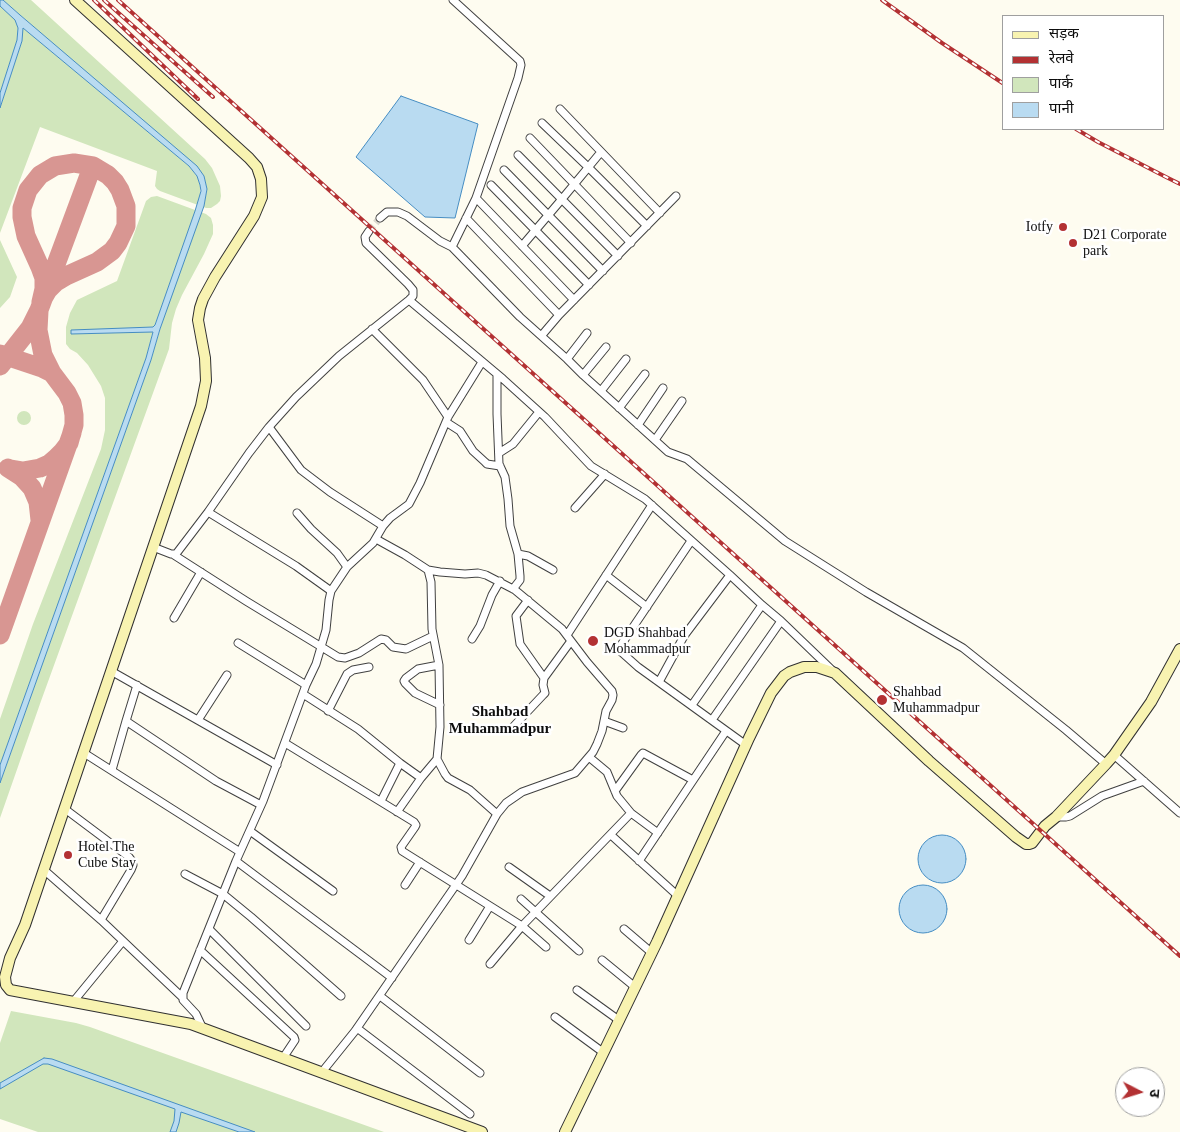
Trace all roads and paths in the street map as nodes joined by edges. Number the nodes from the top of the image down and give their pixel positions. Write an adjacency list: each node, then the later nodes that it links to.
1 (75, 0): 60 (street)
2 (453, 0): 13 (street)
3 (560, 110): 6 (street)
4 (542, 122): 8 (street)
5 (530, 138): 10 (street)
6 (601, 152): 8 (street); 15 (street)
7 (518, 155): 14 (street)
8 (588, 167): 10 (street); 19 (street)
9 (504, 170): 16 (street)
10 (575, 183): 14 (street); 22 (street)
11 (491, 185): 21 (street)
12 (676, 196): 15 (street)
13 (476, 198): 18 (street); 23 (street)
14 (562, 199): 16 (street); 25 (street)
15 (660, 213): 19 (street)
16 (548, 215): 21 (street); 26 (street)
17 (380, 218): 24 (street)
18 (466, 218): 24 (street); 30 (street)
19 (647, 226): 22 (street)
20 (368, 231): 28 (street)
21 (534, 231): 23 (street); 27 (street)
22 (631, 243): 25 (street)
23 (522, 246): 29 (street)
24 (452, 247): 33 (street)
25 (618, 256): 26 (street)
26 (603, 271): 27 (street)
27 (589, 285): 29 (street)
28 (409, 300): 31 (street); 37 (street)
29 (574, 300): 30 (street)
30 (559, 315): 33 (street)
31 (372, 329): 46 (street); 48 (street)
32 (587, 333): 36 (street)
33 (545, 338): 36 (street)
34 (606, 347): 40 (street)
35 (626, 358): 42 (street)
36 (567, 359): 40 (street)
37 (482, 362): 38 (street); 46 (street)
38 (497, 374): 45 (street); 50 (street)
39 (645, 374): 44 (street)
40 (583, 375): 42 (street)
41 (664, 388): 47 (street)
42 (601, 391): 44 (street)
43 (682, 401): 49 (street)
44 (620, 408): 47 (street)
45 (539, 412): 50 (street); 52 (street)
46 (447, 420): 51 (street); 57 (street)
47 (638, 425): 49 (street)
48 (269, 427): 55 (street); 57 (street)
49 (655, 440): 110 (street)
50 (499, 453): 51 (street)
51 (500, 466): 62 (street)
52 (605, 474): 53 (street); 54 (street)
53 (652, 505): 59 (street); 68 (street)
54 (574, 508)
55 (208, 512): 61 (street); 71 (street)
56 (297, 513): 63 (street)
57 (383, 526): 58 (street)
58 (376, 539): 63 (street); 64 (street)
59 (691, 541): 67 (street); 74 (street)
60 (153, 547): 61 (street); 85 (street)
61 (174, 554): 66 (street)
62 (518, 554): 65 (street); 70 (street)
63 (347, 567): 71 (street)
64 (428, 570): 69 (street); 77 (street)
65 (553, 570)
66 (202, 572): 75 (street); 81 (street)
67 (730, 575): 73 (street); 89 (street)
68 (606, 576): 74 (street); 78 (street)
69 (500, 581): 70 (street); 79 (street)
70 (513, 589): 72 (street)
71 (331, 592): 81 (street)
72 (528, 600): 78 (street); 88 (street)
73 (762, 605): 76 (street); 94 (street)
74 (647, 607): 89 (street)
75 (174, 618)
76 (781, 621): 86 (street); 97 (street)
77 (433, 636): 81 (street); 83 (street)
78 (569, 638): 88 (street); 99 (street)
79 (472, 639)
80 (238, 643): 91 (street)
81 (322, 647): 91 (street)
82 (1180, 649): 106 (street)
83 (439, 665): 93 (street); 93 (street)
84 (369, 666): 95 (street)
85 (111, 671): 90 (street); 105 (street)
86 (835, 673): 104 (street); 124 (street)
87 (227, 675): 96 (street)
88 (544, 678): 100 (street)
89 (659, 682): 94 (street)
90 (137, 685): 96 (street); 98 (street)
91 (306, 685): 92 (street)
92 (303, 694): 95 (street); 103 (street)
93 (440, 705): 108 (street)
94 (692, 705): 97 (street)
95 (328, 711): 109 (street)
96 (198, 720): 111 (street)
97 (712, 720): 102 (street)
98 (126, 721): 112 (street); 118 (street)
99 (604, 721): 101 (street); 107 (street)
100 (512, 728)
101 (623, 728)
102 (726, 731): 104 (street); 114 (street)
103 (285, 743): 111 (street); 117 (street)
104 (746, 745): 140 (street)
105 (84, 753): 112 (street); 119 (street)
106 (1114, 755): 110 (street); 115 (street)
107 (589, 757): 116 (street); 123 (street)
108 (437, 759): 113 (street); 123 (street)
109 (400, 763): 113 (street); 117 (street)
110 (1106, 764): 124 (street)
111 (277, 765): 118 (street)
112 (112, 770): 128 (street)
113 (421, 778): 120 (street)
114 (693, 780): 116 (street); 126 (street)
115 (1144, 781): 122 (street); 124 (street)
116 (615, 791): 121 (street)
117 (381, 801): 120 (street)
118 (262, 805): 125 (street)
119 (65, 809): 133 (street); 144 (street)
120 (397, 812): 131 (street)
121 (631, 813): 126 (street); 127 (street)
122 (1180, 813)
123 (498, 814): 136 (street)
124 (1056, 817)
125 (250, 830): 128 (street); 137 (street)
126 (658, 833): 130 (street)
127 (611, 835): 130 (street); 139 (street)
128 (240, 852): 129 (street)
129 (236, 861): 138 (street); 156 (street)
130 (639, 861): 140 (street)
131 (420, 862): 135 (street); 136 (street)
132 (509, 867): 139 (street)
133 (44, 870): 144 (street); 162 (street)
134 (185, 874): 138 (street)
135 (405, 885)
136 (455, 885): 142 (street); 156 (street)
137 (333, 891)
138 (223, 894): 146 (street); 159 (street)
139 (550, 896): 143 (street)
140 (678, 896): 153 (street)
141 (521, 899): 143 (street)
142 (490, 906): 145 (street); 148 (street)
143 (535, 912): 145 (street); 152 (street)
144 (101, 920): 149 (street)
145 (522, 926): 150 (street); 155 (street)
146 (209, 929): 151 (street); 165 (street)
147 (624, 929): 153 (street)
148 (469, 940)
149 (123, 941): 161 (street); 162 (street)
150 (546, 947)
151 (200, 950): 161 (street); 169 (street)
152 (579, 951)
153 (652, 953): 157 (street)
154 (602, 960): 157 (street)
155 (490, 964)
156 (392, 978): 160 (street)
157 (636, 987): 164 (street)
158 (577, 990): 164 (street)
159 (341, 996)
160 (380, 996): 166 (street); 171 (street)
161 (182, 997): 167 (street)
162 (73, 1002): 167 (street)
163 (555, 1017): 168 (street)
164 (620, 1021): 168 (street)
165 (306, 1026)
166 (357, 1028): 170 (street); 172 (street)
167 (203, 1029): 169 (street)
168 (604, 1053): 174 (street)
169 (283, 1058): 170 (street)
170 (322, 1072): 173 (street)
171 (480, 1073)
172 (470, 1114)
173 (482, 1132)
174 (565, 1132)

